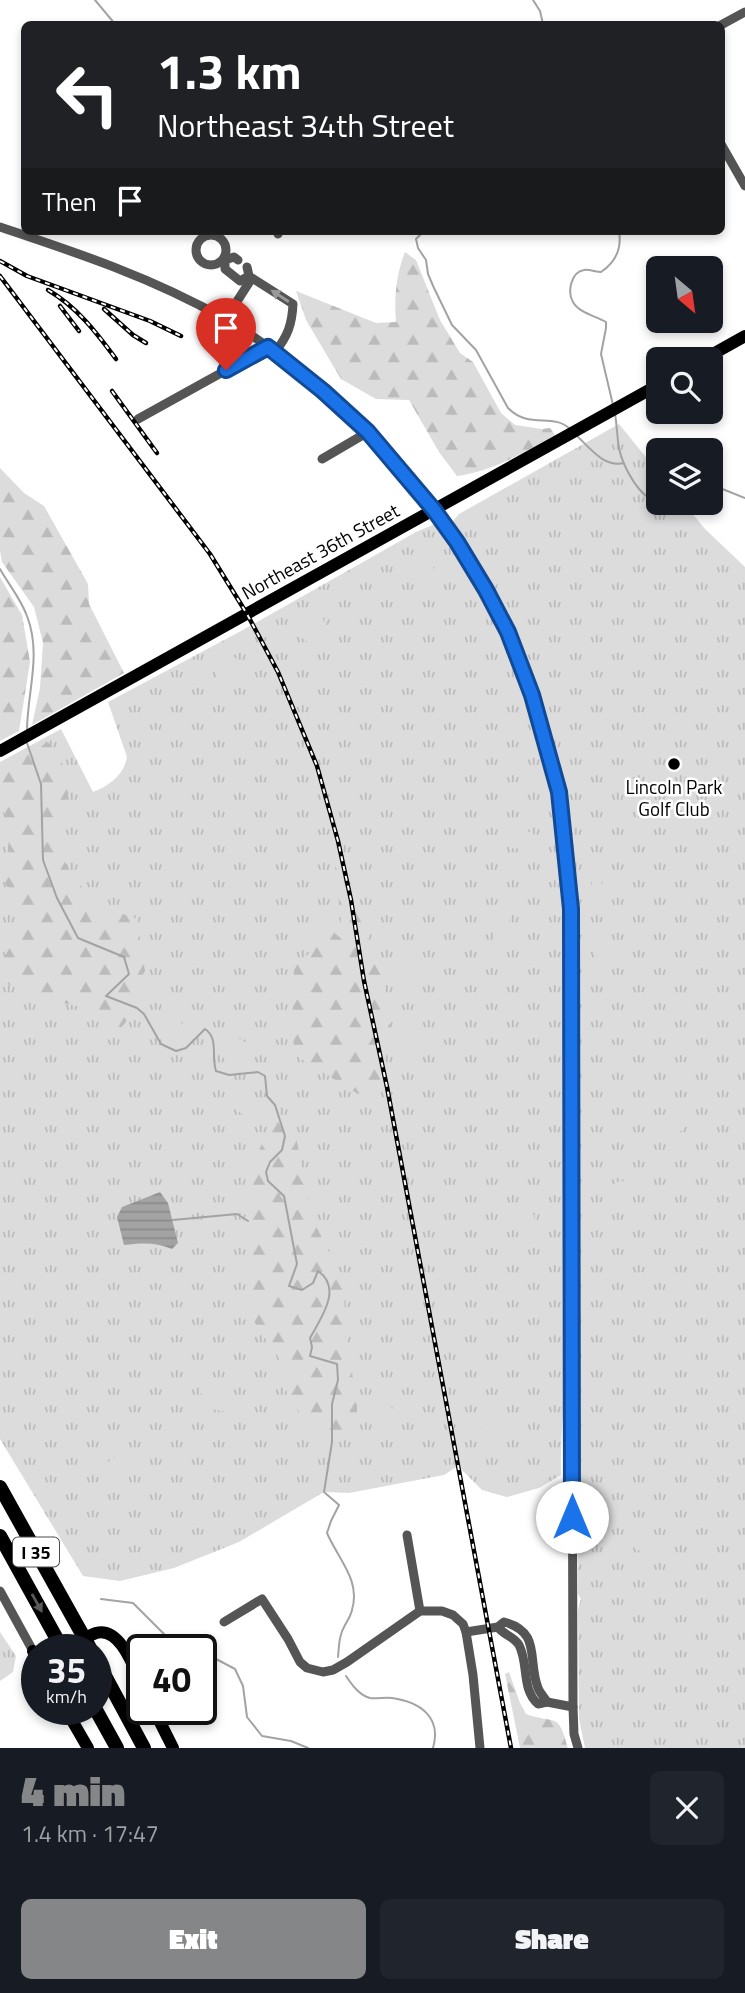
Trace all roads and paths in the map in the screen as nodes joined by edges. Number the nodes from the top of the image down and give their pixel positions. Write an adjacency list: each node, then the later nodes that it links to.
1 (745, 12): 2 (street)
2 (725, 23)
3 (725, 151): 4 (street)
4 (745, 186)
5 (0, 227): 6 (street)
6 (21, 234)
7 (24, 235): 12 (street)
8 (198, 235): 9 (street); 9 (street)
9 (224, 260): 10 (street); 11 (street)
10 (238, 260)
11 (249, 273): 12 (street); 15 (street, one-way to 11)
12 (225, 320): 15 (street)
13 (745, 336): 14 (main road)
14 (723, 348)
15 (271, 350): 17 (street); 18 (street)
16 (646, 392): 20 (main road, Northeast 36th Street)
17 (138, 419)
18 (368, 432): 19 (street); 20 (street)
19 (322, 459)
20 (434, 510): 21 (main road, Northeast 36th Street); 39 (street)
21 (0, 751)
22 (0, 1487): 32 (highway, I 35)
23 (407, 1535): 26 (street)
24 (0, 1536): 31 (highway, I 35, one-way to 31)
25 (0, 1591): 30 (street)
26 (420, 1611): 27 (street); 29 (street)
27 (224, 1622)
28 (498, 1627): 29 (street); 34 (street); 35 (street)
29 (466, 1632): 47 (street)
30 (24, 1634)
31 (55, 1634)
32 (82, 1634)
33 (112, 1637): 36 (main road)
34 (530, 1643): 35 (street); 37 (street)
35 (520, 1647): 37 (street)
36 (126, 1655)
37 (531, 1676): 39 (street)
38 (112, 1689): 45 (highway, I 35)
39 (573, 1707): 48 (street)
40 (75, 1725): 43 (main road)
41 (104, 1725): 44 (highway)
42 (162, 1725): 46 (main road)
43 (88, 1748)
44 (117, 1748)
45 (144, 1748)
46 (173, 1748)
47 (480, 1748)
48 (578, 1748)

